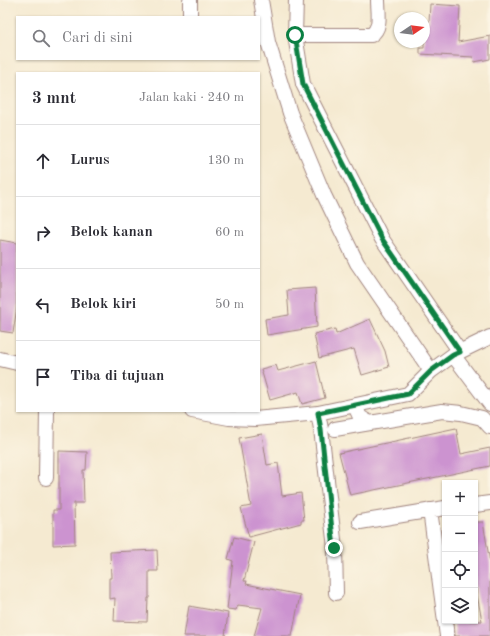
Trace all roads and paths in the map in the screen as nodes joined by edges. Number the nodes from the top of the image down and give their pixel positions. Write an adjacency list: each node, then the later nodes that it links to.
1 (190, 0): 5 (street)
2 (261, 0): 9 (street)
3 (296, 0): 6 (street)
4 (378, 0): 6 (street)
5 (190, 16)
6 (295, 35): 9 (street)
7 (490, 337): 9 (street)
8 (0, 359): 10 (street)
9 (446, 360): 11 (street); 12 (street)
10 (16, 363)
11 (489, 402)
12 (355, 406): 15 (street); 16 (street)
13 (47, 412): 19 (street)
14 (197, 412): 15 (street)
15 (318, 413): 25 (street)
16 (370, 423): 17 (street); 18 (street)
17 (335, 428)
18 (490, 428)
19 (46, 478)
20 (490, 503): 21 (street)
21 (478, 505)
22 (442, 508): 23 (street)
23 (430, 510): 24 (street); 26 (street)
24 (360, 522)
25 (336, 592)
26 (446, 636)

